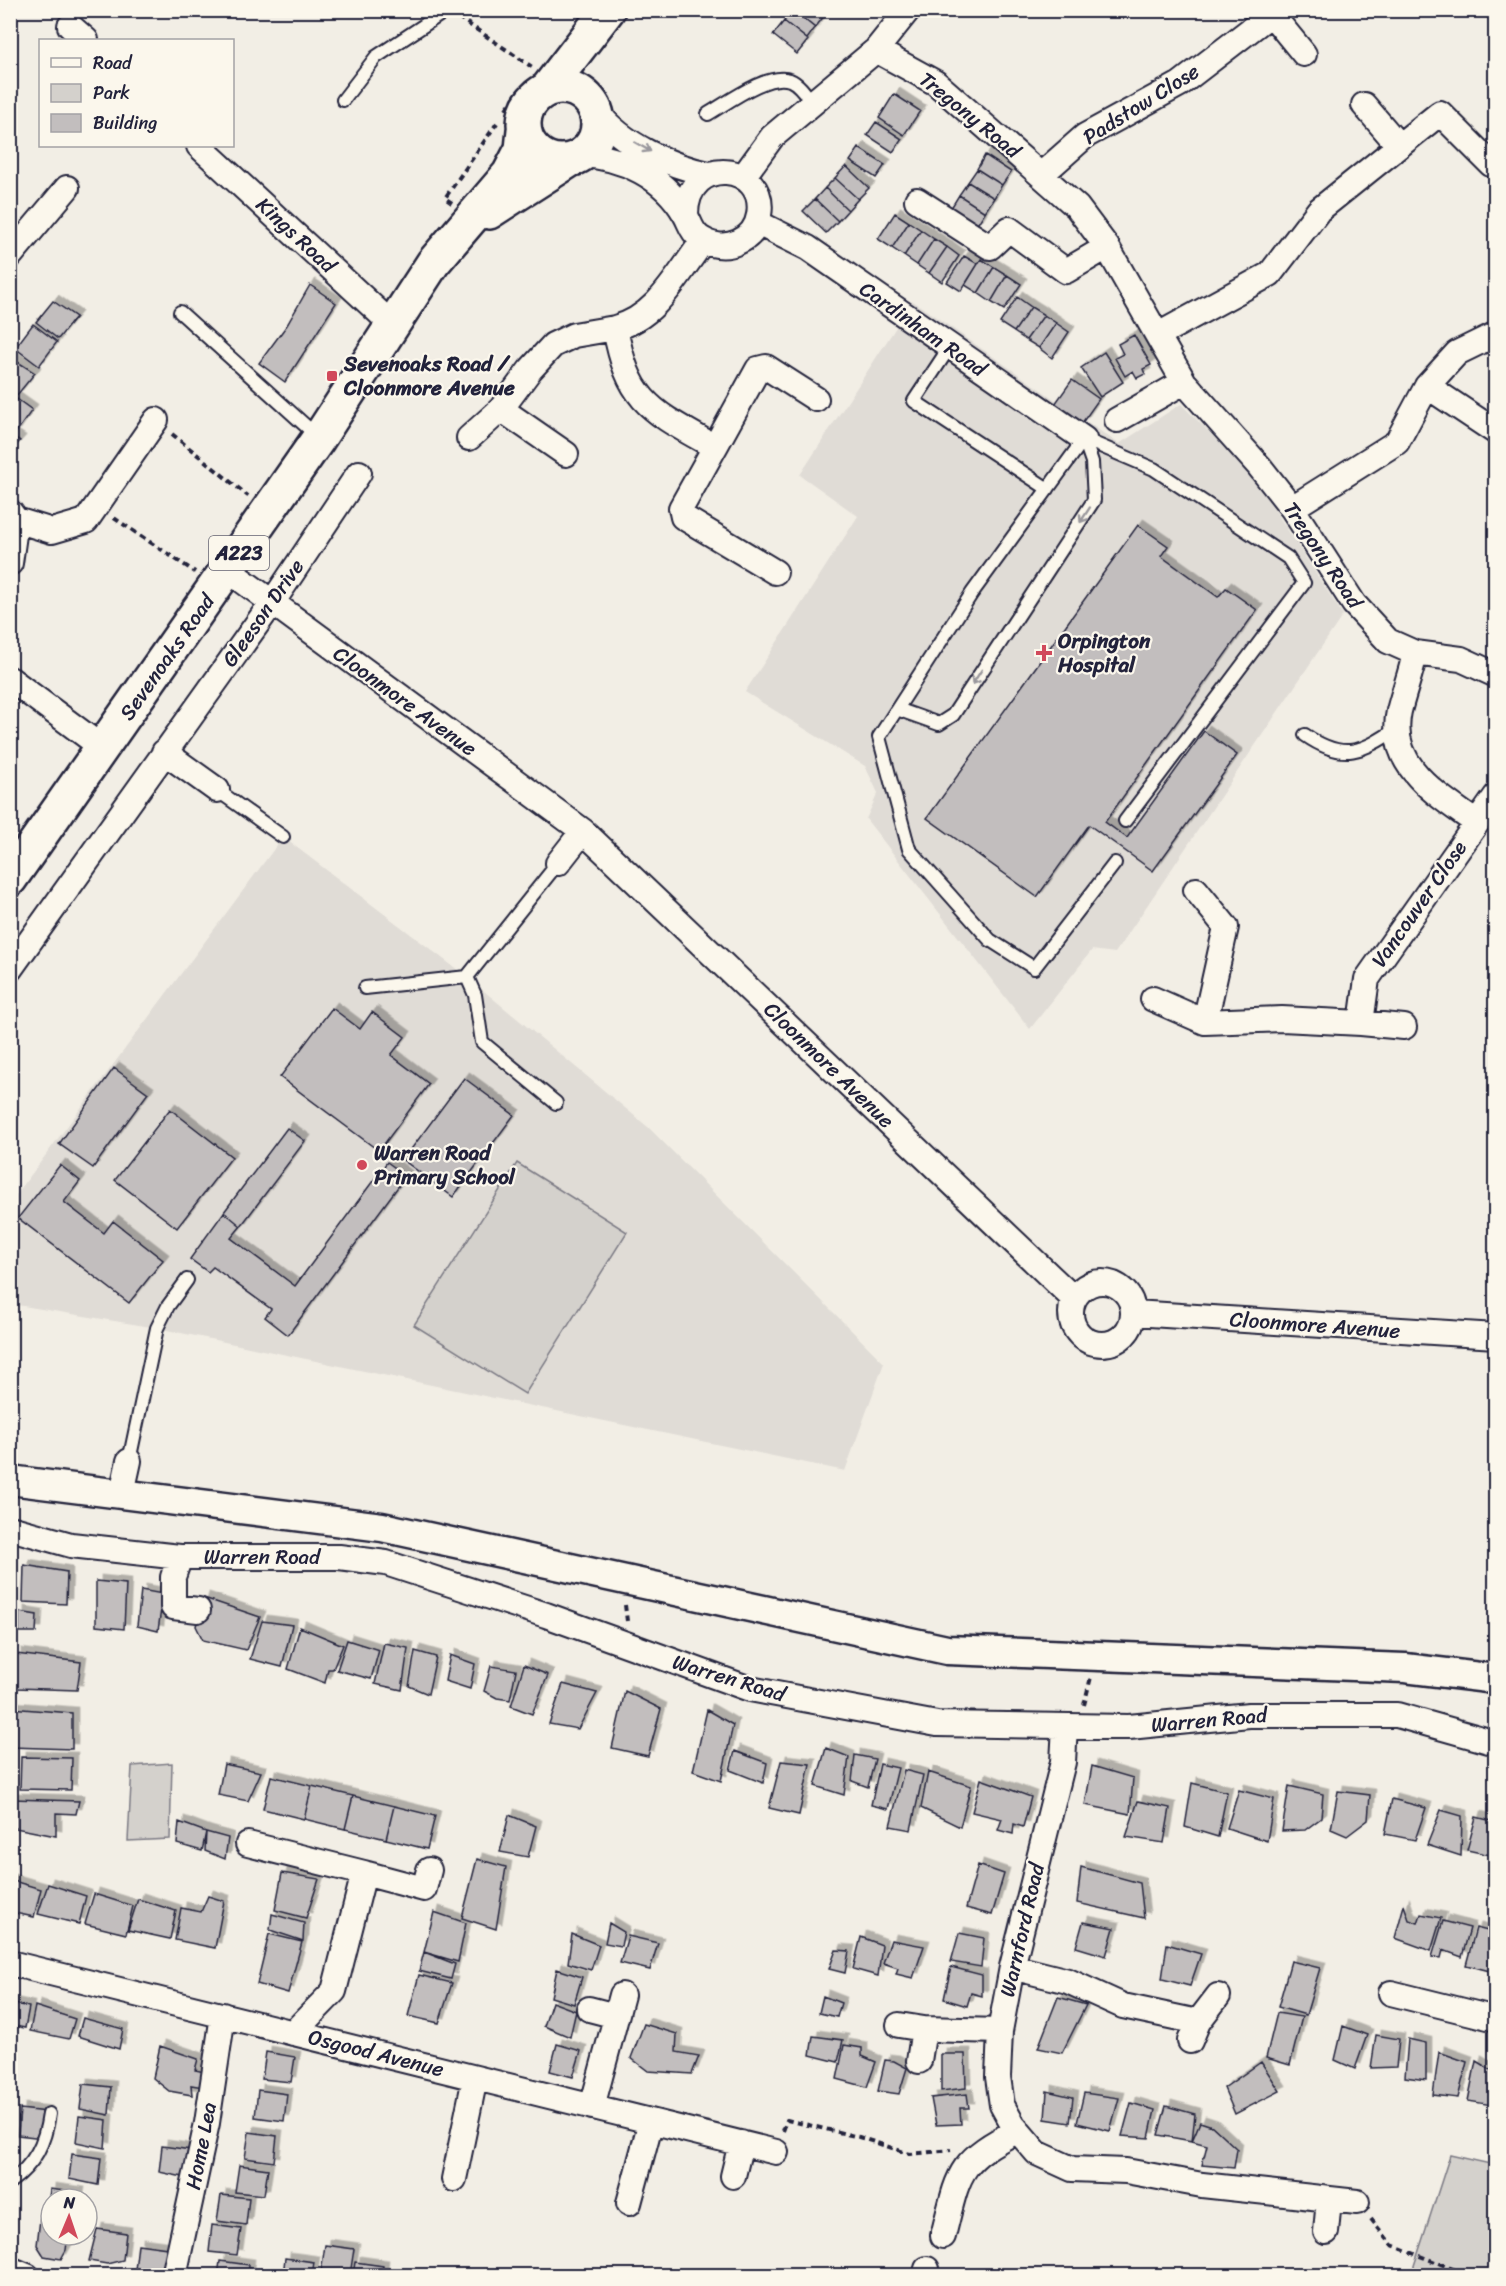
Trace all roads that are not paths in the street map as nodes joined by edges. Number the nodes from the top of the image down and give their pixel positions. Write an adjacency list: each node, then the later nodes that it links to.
1 (447, 10): 8 (lane)
2 (908, 10): 5 (street)
3 (1269, 12): 6 (street, Padstow Close); 19 (street, Padstow Close)
4 (603, 17): 7 (main road, A223); 11 (main road, A223)
5 (876, 50): 9 (street); 19 (street, Tregony Road)
6 (1304, 54)
7 (535, 77): 11 (main road); 13 (main road, A223)
8 (343, 100)
9 (813, 104): 12 (lane); 20 (street)
10 (1364, 105): 14 (street)
11 (594, 107): 16 (main road, A223); 18 (street, one-way to 18)
12 (708, 114)
13 (524, 130): 16 (main road); 24 (main road, Sevenoaks Road / A223)
14 (1400, 146): 17 (street); 33 (street)
15 (201, 147): 30 (street, Kings Road)
16 (576, 158): 23 (street); 24 (main road, Sevenoaks Road / A223)
17 (1491, 164)
18 (709, 174): 20 (street); 23 (street)
19 (1042, 174): 27 (street, Tregony Road)
20 (743, 177): 25 (street)
21 (67, 188): 28 (street)
22 (917, 200): 27 (street)
23 (686, 214): 26 (street)
24 (456, 220): 30 (main road, Sevenoaks Road / A223)
25 (758, 223): 26 (street); 34 (street, Cardinham Road)
26 (704, 240): 31 (street)
27 (1107, 247): 33 (street, Tregony Road)
28 (10, 256)
29 (180, 312): 42 (lane)
30 (394, 323): 42 (main road, Sevenoaks Road / A223)
31 (615, 328): 38 (street); 45 (street)
32 (1496, 334): 36 (street)
33 (1158, 335): 35 (street, Tregony Road)
34 (949, 348): 44 (street, Cardinham Road); 48 (lane)
35 (1184, 382): 40 (street); 49 (street, Tregony Road)
36 (1427, 386): 41 (street); 49 (street)
37 (816, 399): 45 (street)
38 (501, 409): 43 (street); 46 (street)
39 (156, 420): 50 (street)
40 (1117, 420)
41 (1496, 432)
42 (319, 438): 53 (main road, Sevenoaks Road / A223)
43 (469, 438)
44 (1084, 440): 48 (lane); 58 (lane, one-way to 58); 65 (lane)
45 (715, 447): 52 (street)
46 (566, 454)
47 (359, 473): 54 (street, Gleeson Drive)
48 (1048, 489): 58 (lane)
49 (1292, 508): 55 (street, Tregony Road)
50 (13, 516): 51 (street)
51 (10, 563)
52 (775, 572)
53 (222, 578): 54 (street, Cloonmore Avenue); 61 (main road, Sevenoaks Road / A223)
54 (272, 603): 62 (street, Gleeson Drive); 67 (street, Cloonmore Avenue)
55 (1415, 653): 56 (street, Tregony Road); 59 (street, Vancouver Close)
56 (1496, 675)
57 (10, 680): 61 (street)
58 (897, 709): 70 (lane)
59 (1399, 727): 60 (lane); 66 (street, Vancouver Close)
60 (1305, 735)
61 (104, 749): 71 (main road, Sevenoaks Road / A223)
62 (164, 752): 63 (street); 73 (street, Gleeson Drive)
63 (217, 790): 68 (lane)
64 (1496, 796): 66 (street, Vancouver Close)
65 (1125, 821)
66 (1475, 822): 78 (street, Vancouver Close)
67 (583, 831): 69 (street); 82 (street, Cloonmore Avenue)
68 (283, 837)
69 (558, 862): 74 (lane)
70 (1115, 863)
71 (10, 879)
72 (1196, 890): 77 (street)
73 (10, 969)
74 (467, 977): 75 (lane); 80 (lane)
75 (365, 988)
76 (1153, 999): 77 (street)
77 (1205, 1022): 78 (street)
78 (1361, 1023): 79 (street)
79 (1404, 1027)
80 (556, 1103)
81 (187, 1281): 85 (lane)
82 (1074, 1299): 83 (street); 83 (street)
83 (1134, 1313): 84 (street, Cloonmore Avenue)
84 (1496, 1336)
85 (129, 1461): 87 (street)
86 (10, 1480): 87 (street, Warren Road)
87 (122, 1493): 91 (street, Warren Road)
88 (10, 1528): 89 (street, Warren Road)
89 (180, 1557): 90 (street); 92 (street, Warren Road)
90 (198, 1610)
91 (1496, 1679)
92 (1072, 1726): 93 (street, Warren Road); 98 (street, Warnford Road)
93 (1496, 1743)
94 (248, 1844): 96 (street)
95 (429, 1870): 96 (street)
96 (364, 1873): 107 (street)
97 (10, 1963): 102 (street, Osgood Avenue)
98 (1012, 1967): 100 (street); 106 (street, Warnford Road)
99 (1391, 1993): 103 (street)
100 (1218, 1996)
101 (589, 2009): 110 (street)
102 (223, 2015): 107 (street, Osgood Avenue); 126 (street, Home Lea)
103 (1496, 2019)
104 (899, 2025): 105 (street)
105 (924, 2029): 106 (street); 108 (street)
106 (1000, 2031): 113 (street, Warnford Road)
107 (293, 2033): 109 (street, Osgood Avenue)
108 (919, 2061)
109 (475, 2078): 110 (street, Osgood Avenue); 117 (street)
110 (592, 2107): 112 (street, Osgood Avenue)
111 (49, 2114): 118 (lane)
112 (651, 2121): 114 (street, Osgood Avenue); 121 (street)
113 (1017, 2131): 119 (street, Warnford Road); 123 (street)
114 (741, 2143): 115 (street, Osgood Avenue); 116 (street)
115 (776, 2152)
116 (733, 2176)
117 (454, 2179)
118 (10, 2182)
119 (1329, 2199): 120 (street, Warnford Road); 122 (street)
120 (1357, 2202)
121 (629, 2203)
122 (1326, 2232)
123 (943, 2236)
124 (10, 2269): 125 (street)
125 (27, 2276)
126 (174, 2276)

